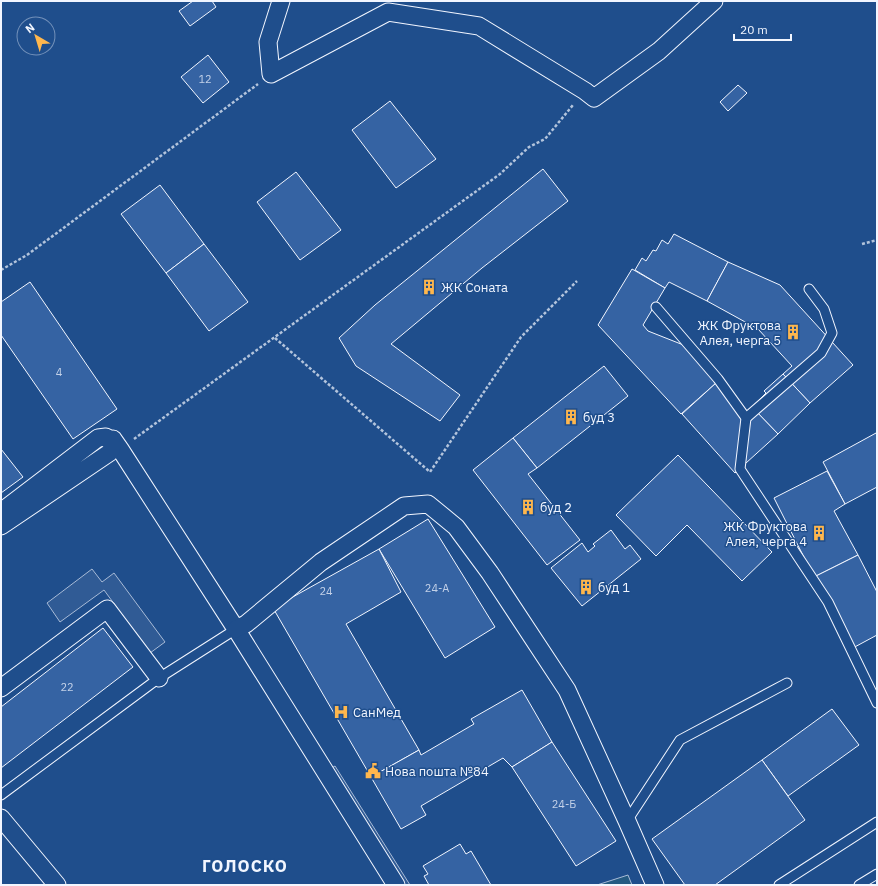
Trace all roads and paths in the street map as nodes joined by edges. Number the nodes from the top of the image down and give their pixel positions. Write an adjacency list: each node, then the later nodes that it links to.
1 (281, 1): 3 (street)
2 (714, 1): 4 (street)
3 (271, 74): 4 (street); 7 (path)
4 (585, 91): 11 (path)
5 (877, 240): 6 (path)
6 (862, 244)
7 (1, 270)
8 (577, 281): 11 (path)
9 (809, 289): 12 (lane)
10 (656, 307): 12 (lane)
11 (274, 338): 13 (path)
12 (746, 418): 20 (lane)
13 (116, 445): 14 (street); 15 (street); 16 (street)
14 (1, 512)
15 (1, 526)
16 (236, 629): 17 (lane); 23 (street); 27 (street)
17 (159, 678): 19 (street); 21 (lane)
18 (788, 683): 23 (lane)
19 (1, 688)
20 (877, 703)
21 (1, 795)
22 (1, 818): 26 (street)
23 (627, 821): 28 (street)
24 (877, 822): 29 (lane)
25 (877, 874): 30 (lane)
26 (57, 885)
27 (396, 885)
28 (655, 885)
29 (779, 885)
30 (859, 885)

